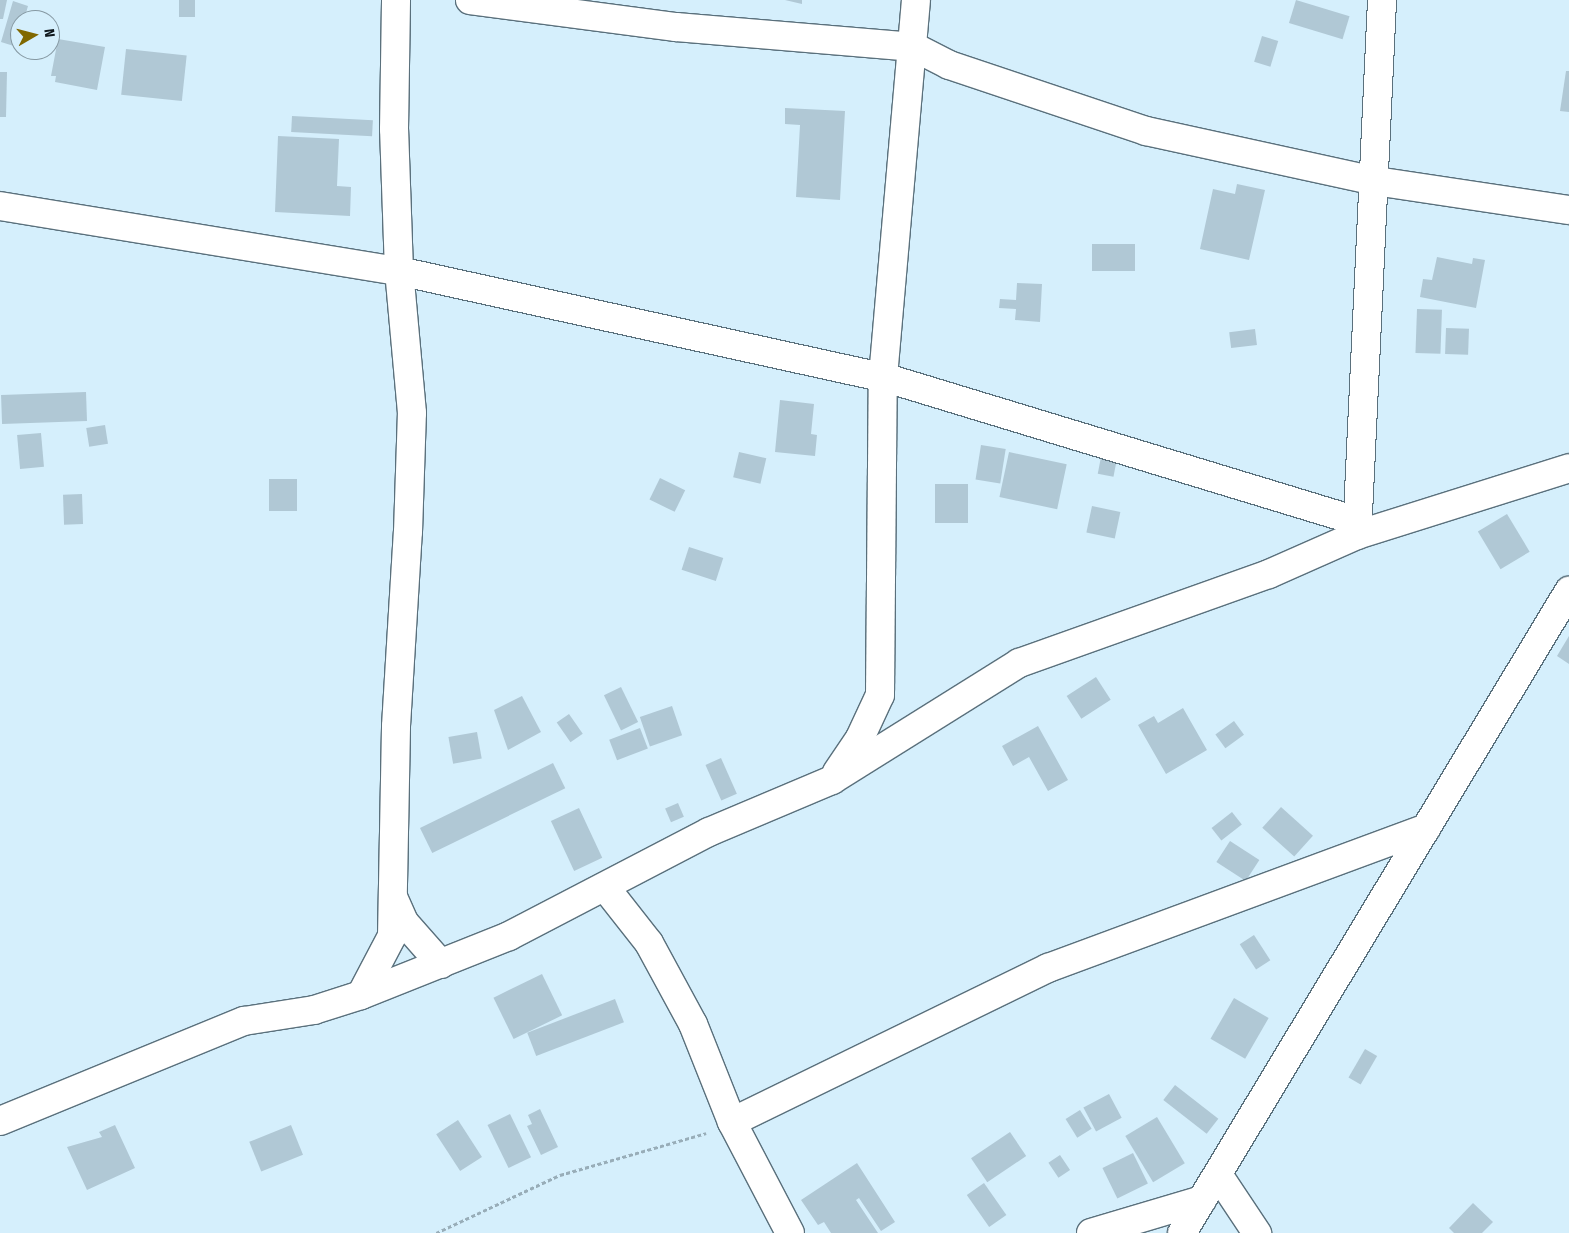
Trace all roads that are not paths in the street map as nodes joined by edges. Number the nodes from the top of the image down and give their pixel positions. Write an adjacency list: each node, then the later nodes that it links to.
1 (396, 0): 9 (street)
2 (470, 0): 5 (street)
3 (916, 0): 5 (street)
4 (1382, 0): 6 (street)
5 (914, 47): 6 (street); 10 (street)
6 (1375, 181): 8 (street); 12 (street)
7 (0, 206): 9 (street)
8 (1569, 210)
9 (399, 271): 10 (street); 17 (street)
10 (883, 377): 12 (street); 14 (street)
11 (1569, 468): 12 (street)
12 (1357, 528): 14 (street)
13 (1569, 591): 15 (street)
14 (832, 780): 16 (street)
15 (1426, 828): 21 (street); 22 (street)
16 (605, 886): 18 (street); 21 (street)
17 (392, 893): 18 (street); 19 (street)
18 (441, 964): 19 (street)
19 (361, 995): 20 (street)
20 (0, 1121)
21 (732, 1122): 24 (street)
22 (1220, 1176): 23 (street); 27 (street)
23 (1202, 1200): 25 (street); 26 (street)
24 (790, 1233)
25 (1091, 1233)
26 (1182, 1233)
27 (1256, 1233)

